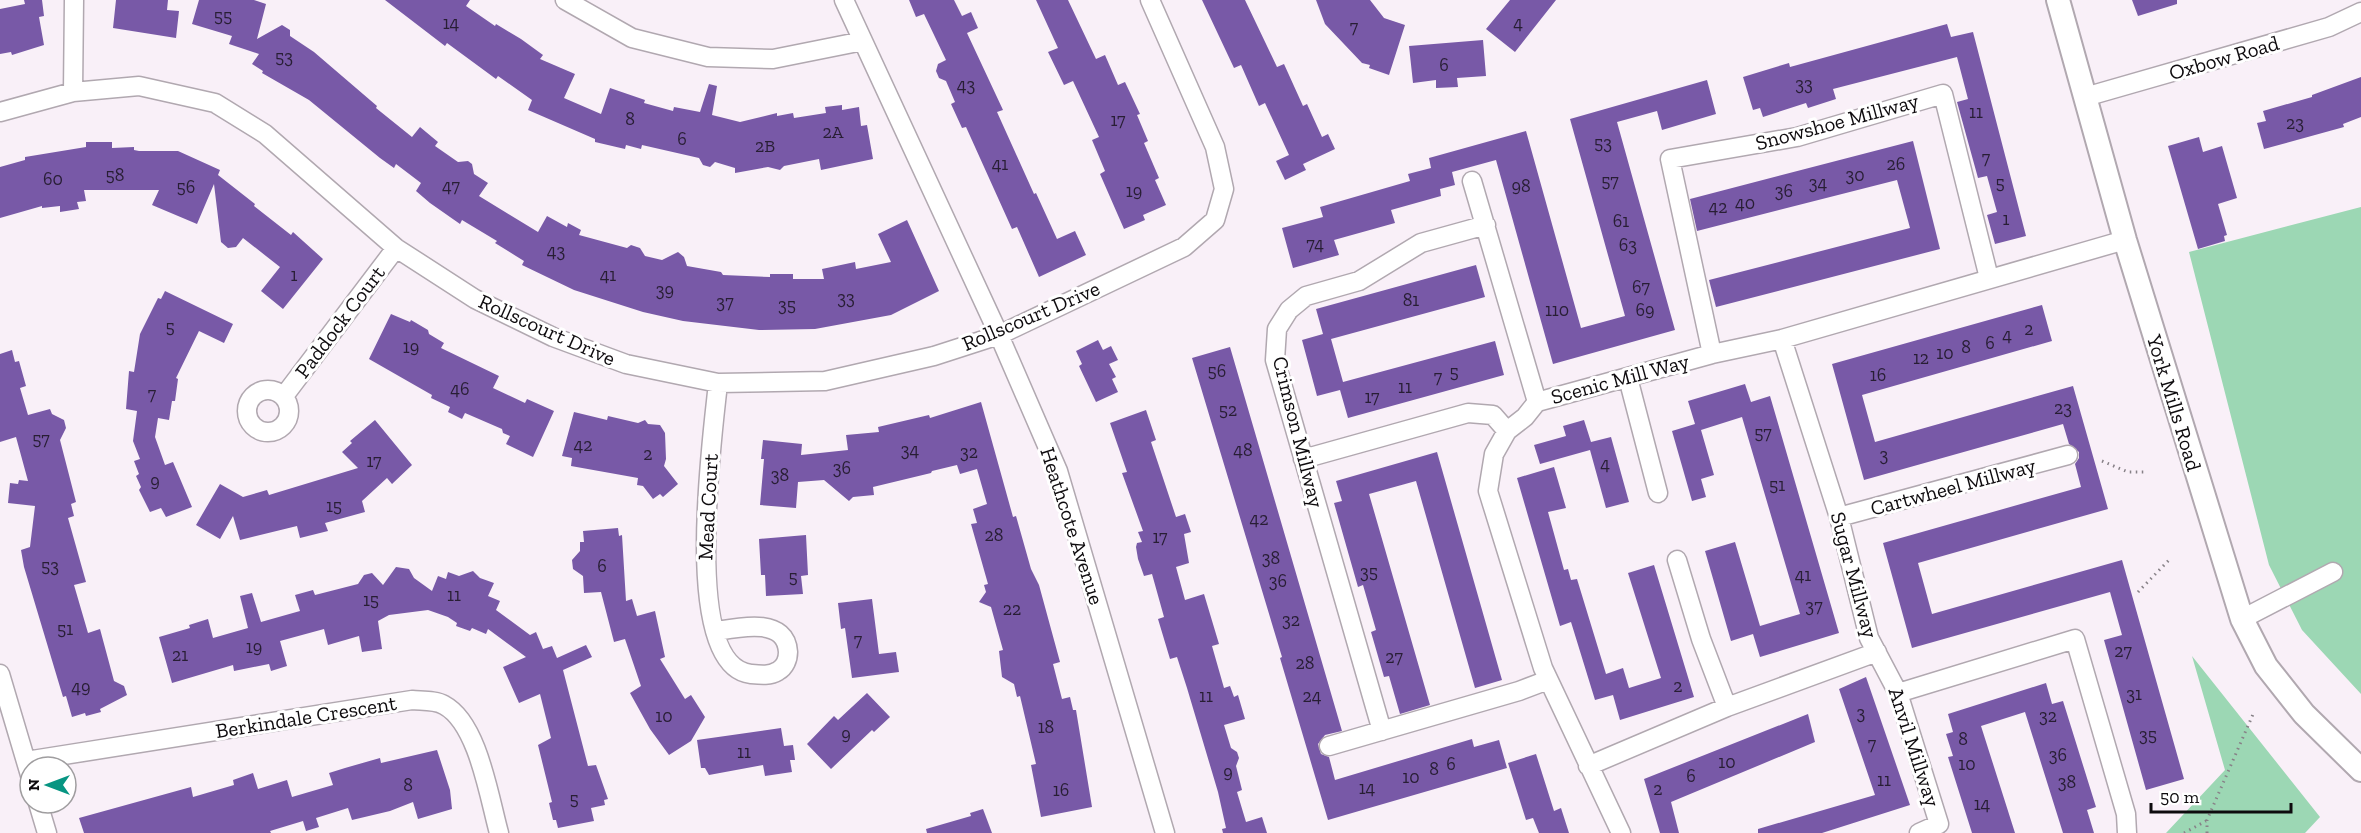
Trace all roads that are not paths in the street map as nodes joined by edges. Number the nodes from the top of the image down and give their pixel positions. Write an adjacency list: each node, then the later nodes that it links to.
1 (74, 0): 8 (street)
2 (565, 0): 7 (street)
3 (844, 0): 7 (street, Heathcote Avenue)
4 (1150, 0): 16 (street, Rollscourt Drive)
5 (2058, 0): 9 (main road, York Mills Road)
6 (2361, 12): 9 (street, Oxbow Road)
7 (863, 41): 16 (street, Heathcote Avenue)
8 (72, 92): 10 (street, Rollscourt Drive); 14 (street, Rollscourt Drive)
9 (2085, 97): 13 (main road, York Mills Road)
10 (0, 112)
11 (1472, 181): 12 (street)
12 (1486, 225): 22 (street); 25 (street, Crimson Millway)
13 (2125, 240): 15 (street, Scenic Mill Way); 30 (main road, York Mills Road)
14 (396, 248): 20 (street, Rollscourt Drive); 21 (street, Paddock Court)
15 (1989, 278): 17 (street, Scenic Mill Way); 18 (street, Snowshoe Millway)
16 (999, 335): 20 (street, Rollscourt Drive); 46 (street, Heathcote Avenue)
17 (1782, 339): 18 (street, Scenic Mill Way); 27 (street, Sugar Millway)
18 (1712, 354): 19 (street, Scenic Mill Way)
19 (1628, 378): 22 (street, Scenic Mill Way); 26 (street)
20 (718, 383): 31 (street, Mead Court)
21 (284, 396)
22 (1537, 402): 23 (street, Scenic Mill Way)
23 (1507, 431): 25 (street); 34 (street, Scenic Mill Way)
24 (2068, 455): 27 (street, Cartwheel Millway)
25 (1303, 459): 37 (street, Crimson Millway)
26 (1658, 493)
27 (1839, 517): 32 (street, Sugar Millway)
28 (1677, 560): 36 (street)
29 (2333, 572): 30 (street)
30 (2242, 620): 42 (main road, York Mills Road)
31 (717, 631)
32 (1877, 652): 35 (street, Anvil Millway); 36 (street, Sugar Millway)
33 (0, 674): 39 (street)
34 (1548, 680): 37 (street); 41 (street, Scenic Mill Way)
35 (1898, 693): 48 (street, Anvil Millway); 49 (street)
36 (1726, 707): 41 (street, Sugar Millway)
37 (1382, 730): 38 (street)
38 (1329, 746)
39 (24, 755)
40 (78, 759): 45 (street, Berkindale Crescent)
41 (1588, 766): 47 (street, Scenic Mill Way)
42 (2361, 770)
43 (42, 815): 44 (street)
44 (47, 833)
45 (499, 833)
46 (1166, 833)
47 (1621, 833)
48 (1919, 833)
49 (2127, 833)

